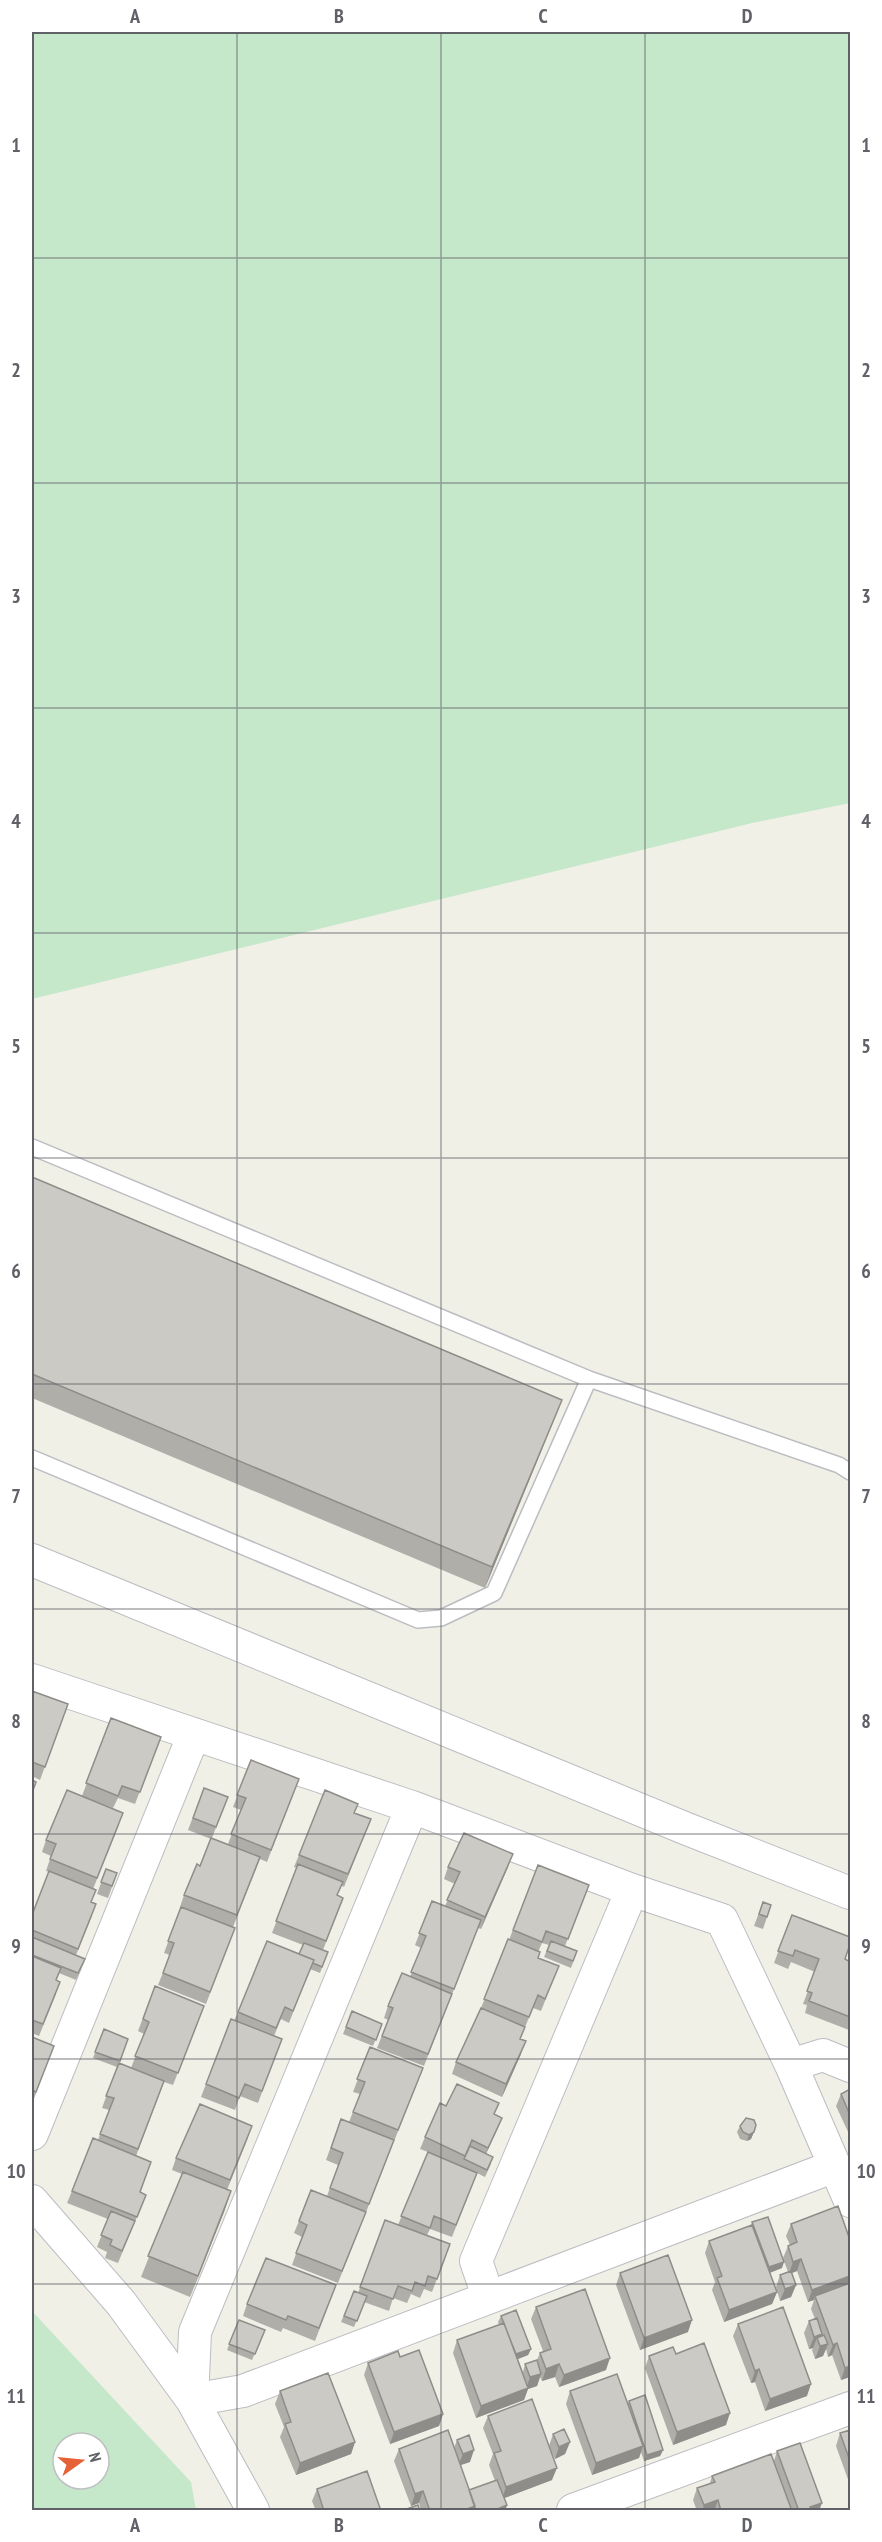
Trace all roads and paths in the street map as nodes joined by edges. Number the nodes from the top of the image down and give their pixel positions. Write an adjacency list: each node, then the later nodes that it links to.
1 (32, 1147): 2 (lane)
2 (589, 1379): 3 (lane); 4 (lane)
3 (32, 1458)
4 (850, 1472)
5 (32, 1560): 10 (street)
6 (32, 1680): 7 (street)
7 (194, 1734): 8 (street); 13 (street)
8 (412, 1807): 9 (street); 18 (street)
9 (632, 1890): 11 (street); 17 (street)
10 (850, 1893)
11 (791, 2065): 12 (street); 14 (street)
12 (850, 2066)
13 (32, 2134)
14 (835, 2166): 16 (street); 17 (street)
15 (32, 2201): 18 (street)
16 (850, 2201)
17 (488, 2296): 18 (street)
18 (192, 2400): 21 (street)
19 (850, 2408): 20 (street)
20 (628, 2501): 22 (street)
21 (253, 2511)
22 (573, 2511)

